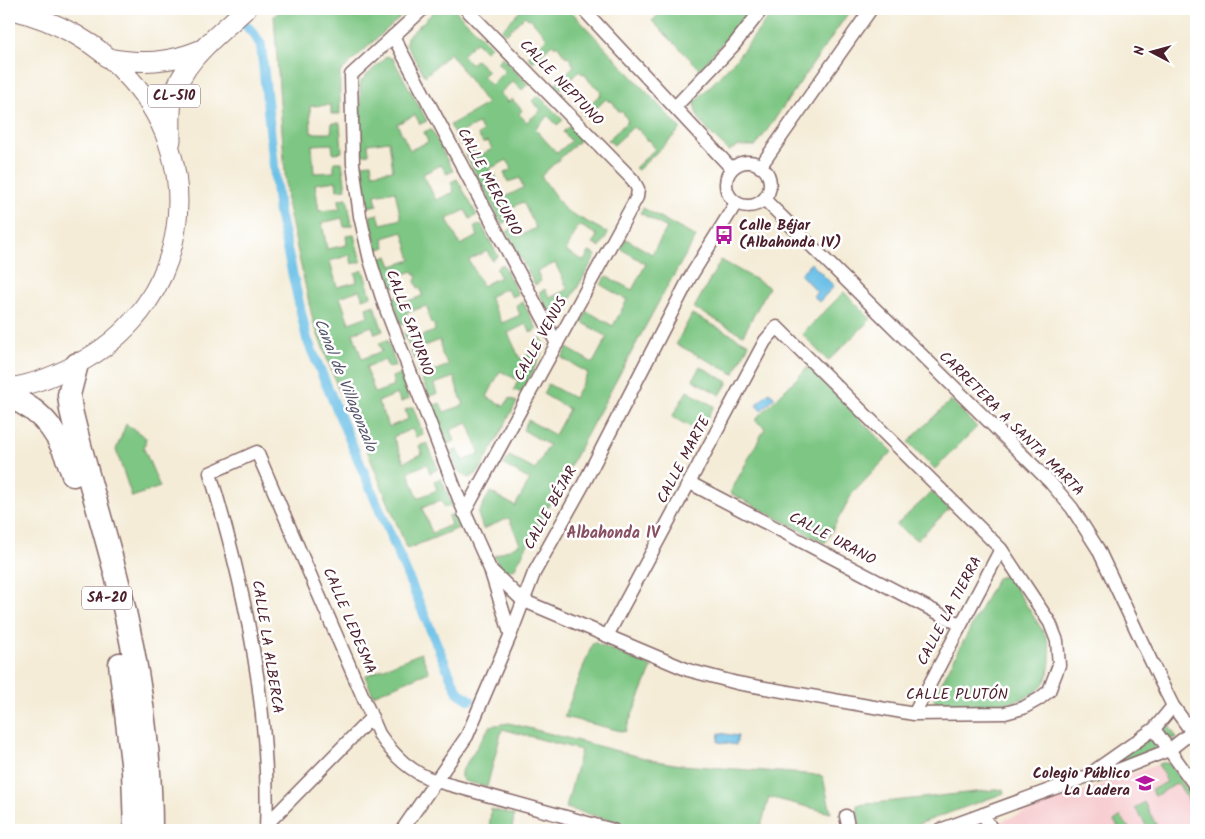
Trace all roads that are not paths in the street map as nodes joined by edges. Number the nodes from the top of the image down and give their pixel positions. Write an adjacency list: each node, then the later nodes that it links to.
1 (9, 9): 10 (main road)
2 (423, 9): 8 (street)
3 (466, 9): 15 (street, CALLE NEPTUNO)
4 (583, 9): 11 (street)
5 (762, 9): 11 (street)
6 (871, 9): 13 (street)
7 (241, 13): 9 (main road, CL-510)
8 (393, 36): 19 (street, CALLE MERCURIO); 25 (street, CALLE SATURNO)
9 (204, 48): 10 (main road, CL-510); 12 (main road, CL-510)
10 (107, 57): 12 (main road)
11 (675, 107): 14 (street)
12 (171, 152): 20 (main road)
13 (760, 167): 14 (street); 16 (street)
14 (732, 169): 17 (street)
15 (632, 180): 19 (street, CALLE VENUS)
16 (764, 199): 17 (street); 33 (street, CARRETERA A SANTA MARTA)
17 (736, 203): 27 (street, CALLE BÉJAR)
18 (777, 327): 24 (street, CALLE MARTE); 26 (street, CALLE PLUTÓN)
19 (557, 344): 25 (street, CALLE VENUS)
20 (77, 364): 21 (main road); 48 (highway, SA-20)
21 (9, 388)
22 (9, 397): 47 (highway, SA-20)
23 (210, 473): 35 (street, CALLE LEDESMA); 42 (street, CALLE LA ALBERCA)
24 (690, 483): 30 (street, CALLE URANO); 32 (street, CALLE MARTE)
25 (464, 513): 28 (street, CALLE SATURNO)
26 (1001, 549): 30 (street, CALLE LA TIERRA); 34 (street, CALLE PLUTÓN)
27 (532, 577): 28 (street); 29 (street, CALLE BÉJAR)
28 (500, 586): 29 (street, CALLE SATURNO); 31 (street, CALLE SATURNO)
29 (522, 600): 31 (street, CALLE BÉJAR); 32 (street, CALLE PLUTÓN)
30 (960, 624): 34 (street, CALLE LA TIERRA)
31 (510, 636): 40 (street, CALLE BÉJAR)
32 (607, 636): 34 (street, CALLE PLUTÓN)
33 (1173, 706): 36 (street); 37 (street, CARRETERA A SANTA MARTA)
34 (914, 714)
35 (372, 717): 40 (street, CALLE LEDESMA); 43 (street)
36 (1154, 729): 38 (street); 39 (street)
37 (1194, 735): 38 (street)
38 (1169, 750): 39 (street); 41 (street)
39 (1085, 777): 44 (street)
40 (436, 781): 49 (street, CALLE BÉJAR); 50 (street, CALLE LEDESMA)
41 (1196, 787)
42 (267, 790): 43 (street); 46 (street, CALLE LA ALBERCA)
43 (290, 800): 46 (street)
44 (983, 814): 52 (street); 53 (street)
45 (846, 816): 51 (street)
46 (266, 827)
47 (135, 830)
48 (151, 830)
49 (402, 830)
50 (613, 830)
51 (849, 830)
52 (940, 830)
53 (992, 830)

